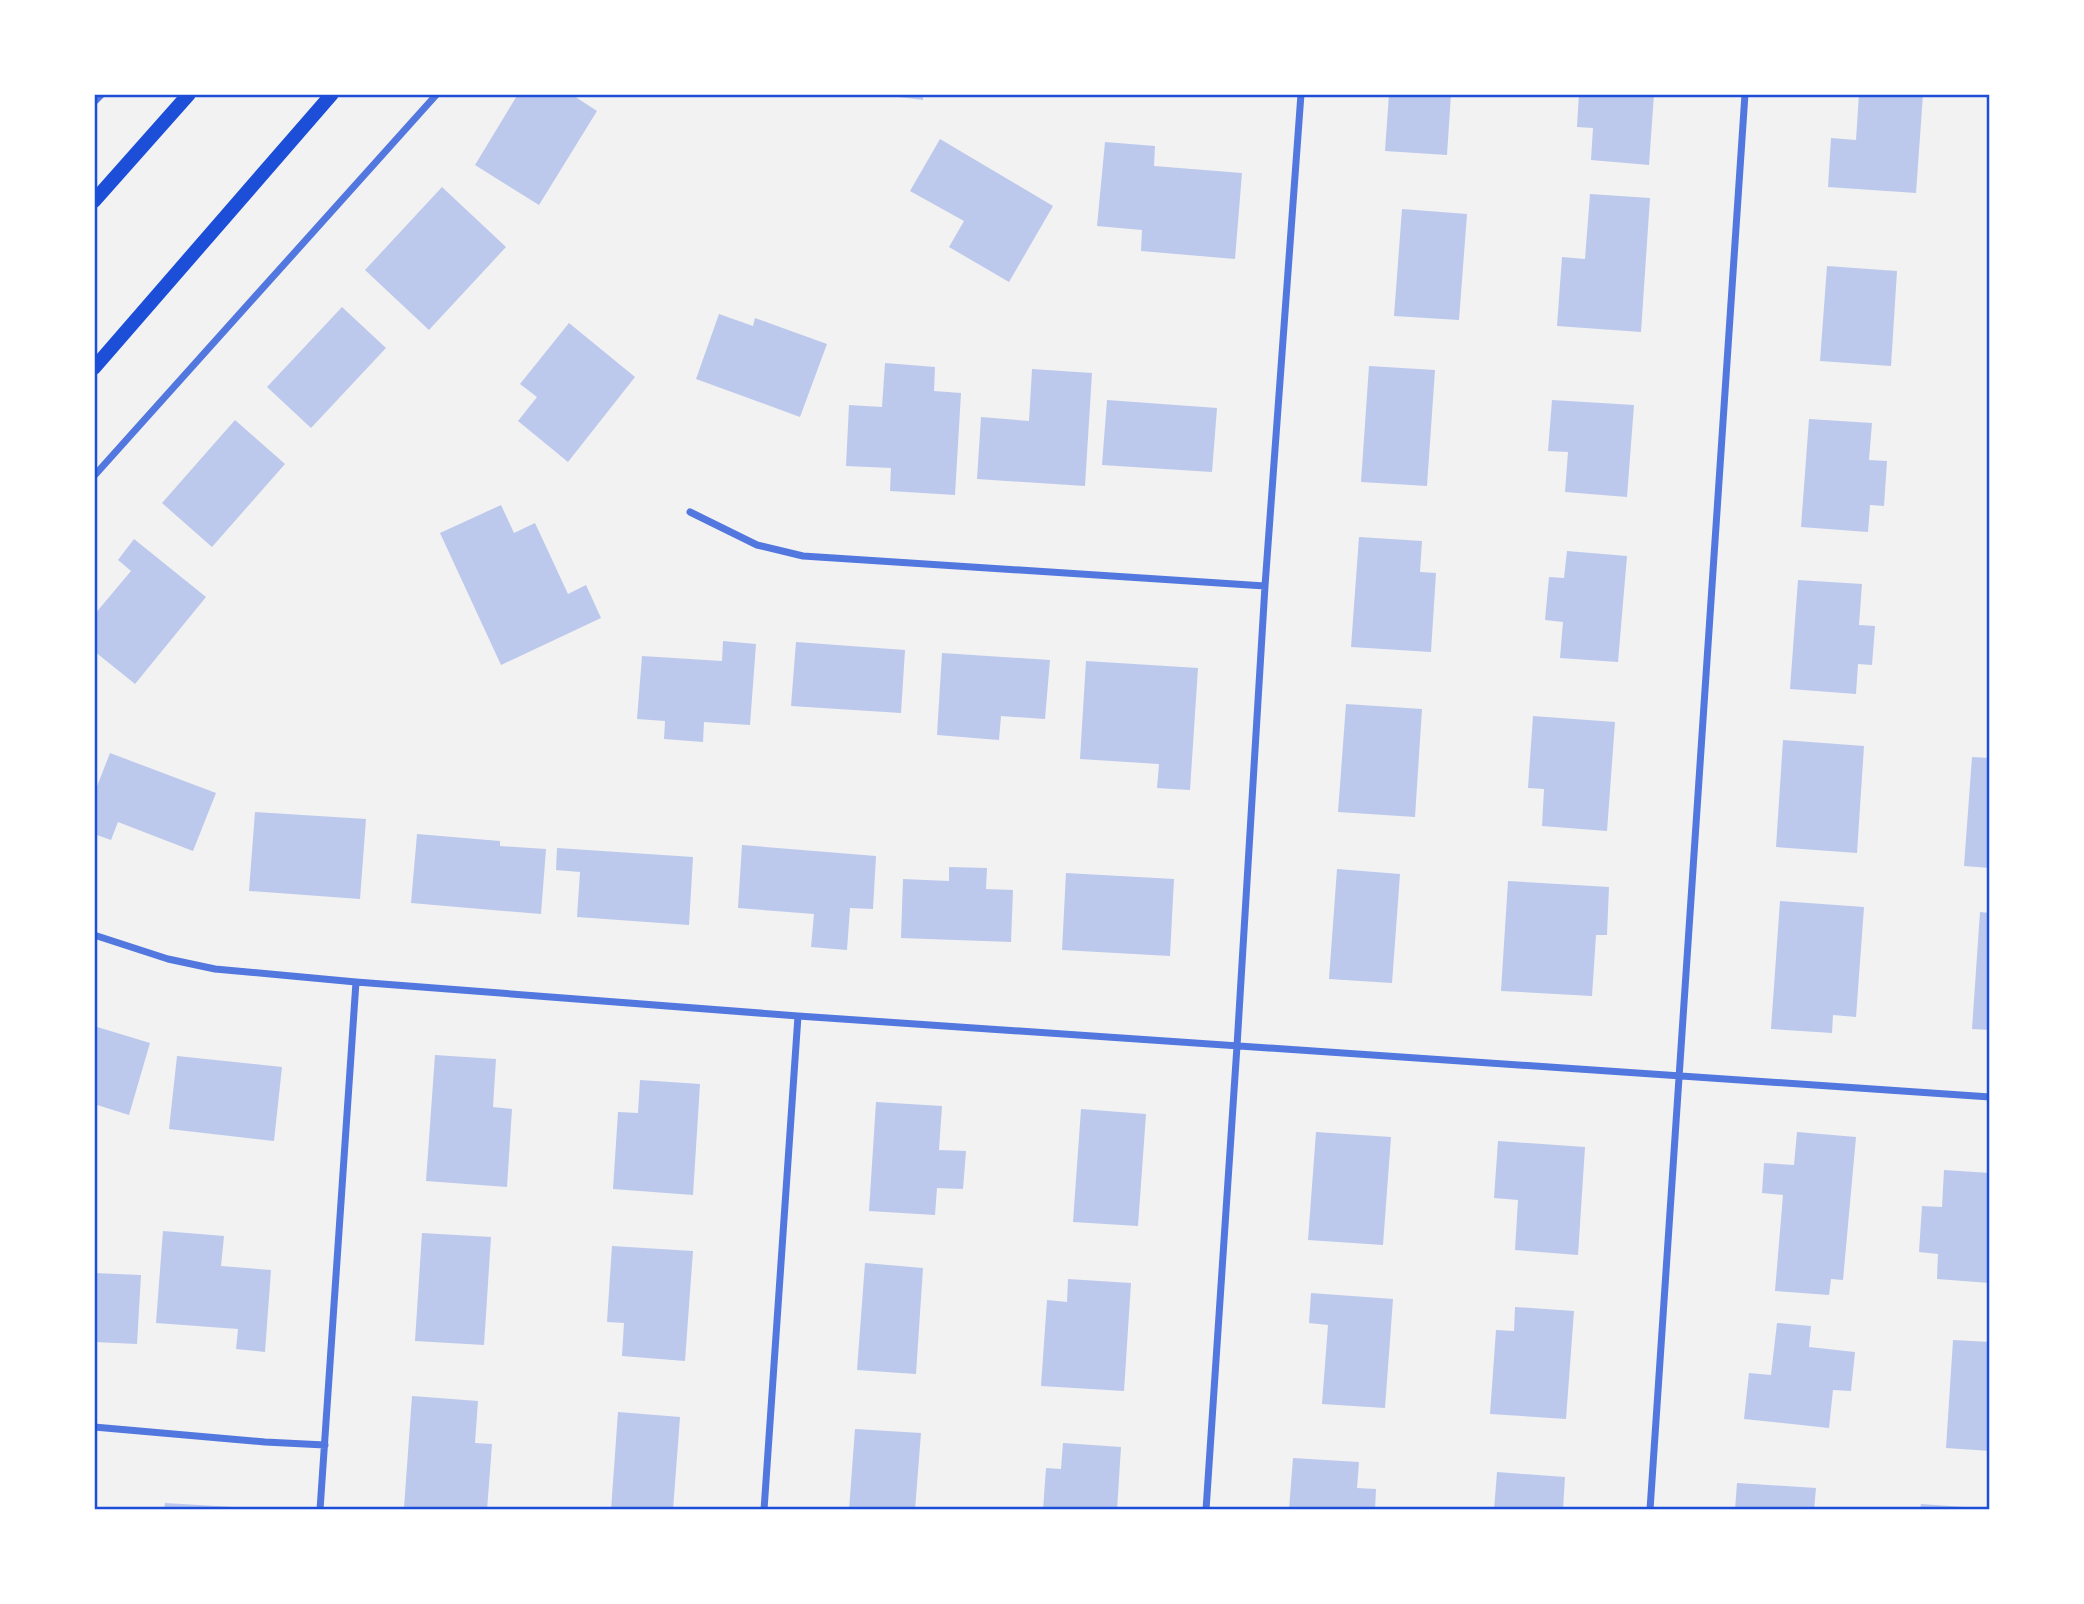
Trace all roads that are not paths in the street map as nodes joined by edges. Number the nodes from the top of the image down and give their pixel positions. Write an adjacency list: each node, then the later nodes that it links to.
1 (102, 94): 7 (street)
2 (189, 94): 8 (main road)
3 (332, 94): 9 (main road)
4 (437, 94): 10 (street)
5 (1301, 94): 12 (street)
6 (1745, 94): 17 (street)
7 (94, 102)
8 (94, 201)
9 (94, 368)
10 (94, 476)
11 (690, 512): 12 (street)
12 (1265, 586): 16 (street)
13 (94, 935): 14 (street)
14 (356, 982): 15 (street); 20 (street)
15 (798, 1016): 16 (street); 22 (street)
16 (1237, 1046): 17 (street); 23 (street)
17 (1678, 1077): 18 (street); 24 (street)
18 (1990, 1097)
19 (94, 1427): 20 (street)
20 (325, 1445): 21 (street)
21 (320, 1510)
22 (764, 1510)
23 (1206, 1510)
24 (1650, 1510)

